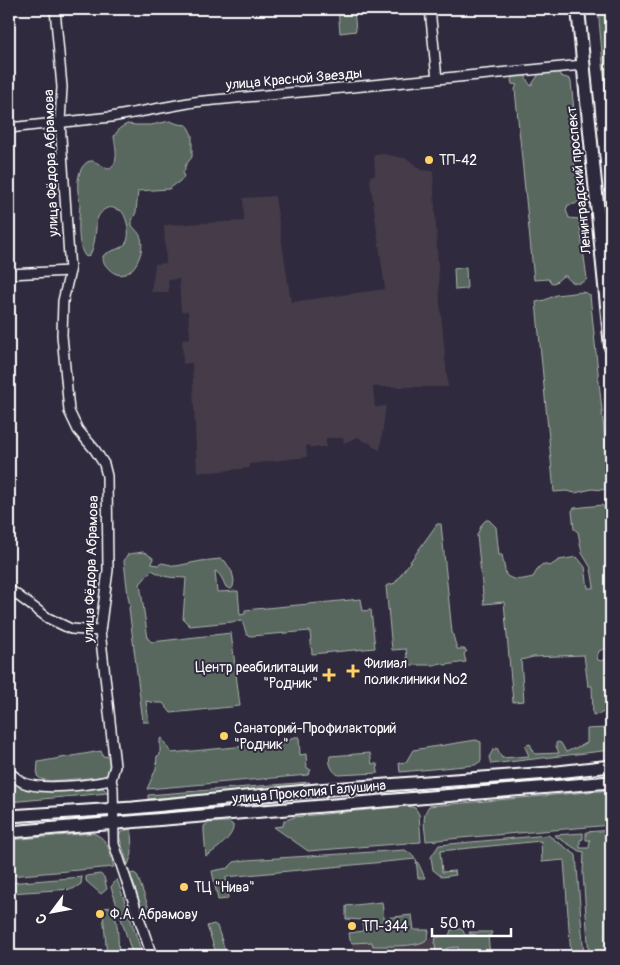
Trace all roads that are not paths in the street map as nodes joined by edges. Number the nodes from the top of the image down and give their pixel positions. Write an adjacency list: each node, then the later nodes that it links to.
1 (55, 9): 6 (street, улица Фёдора Абрамова)
2 (430, 9): 5 (street)
3 (578, 9): 4 (main road, Ленинградский проспект)
4 (583, 65): 5 (street, улица Красной Звезды); 10 (main road, Ленинградский проспект)
5 (437, 79): 6 (street, улица Красной Звезды)
6 (60, 122): 7 (street, улица Красной Звезды); 8 (street, улица Фёдора Абрамова)
7 (9, 128)
8 (70, 270): 9 (street); 12 (street, улица Фёдора Абрамова)
9 (9, 274)
10 (611, 347)
11 (9, 589): 12 (street)
12 (100, 631): 15 (street, улица Фёдора Абрамова)
13 (611, 766): 17 (main road, улица Прокопия Галушина)
14 (9, 772): 15 (street)
15 (111, 780): 17 (street, улица Фёдора Абрамова)
16 (611, 782): 19 (main road, улица Прокопия Галушина)
17 (114, 809): 18 (main road, улица Прокопия Галушина); 19 (street, улица Фёдора Абрамова)
18 (9, 816)
19 (113, 824): 20 (main road, улица Прокопия Галушина); 21 (street, улица Фёдора Абрамова)
20 (9, 832)
21 (152, 956)

